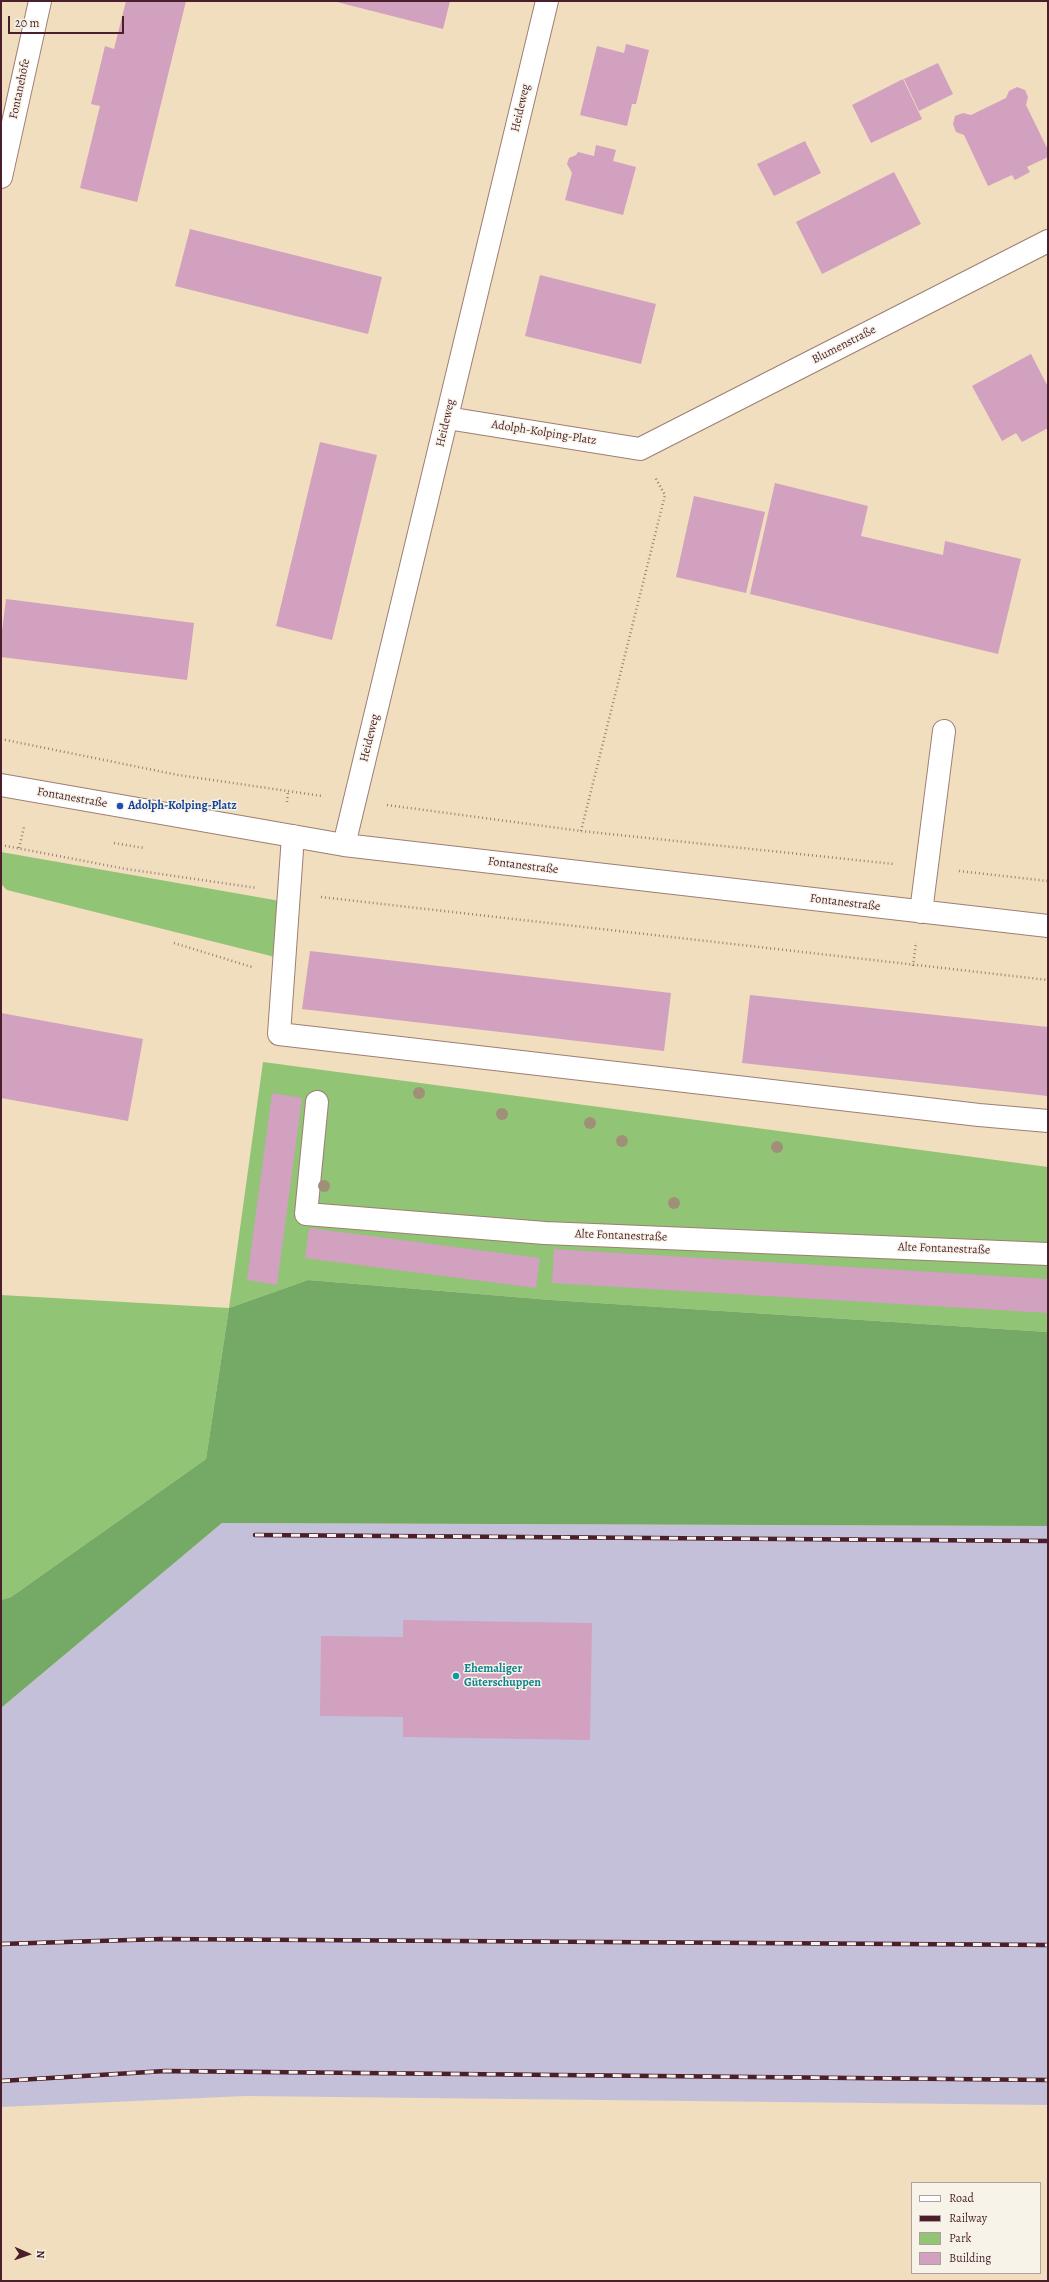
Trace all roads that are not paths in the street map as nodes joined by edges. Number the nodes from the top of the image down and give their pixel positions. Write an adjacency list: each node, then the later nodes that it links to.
1 (40, 1): 3 (street, Fontanehöfe)
2 (547, 1): 5 (street, Heideweg)
3 (1, 177)
4 (1048, 241): 6 (street, Blumenstraße)
5 (447, 418): 6 (street, Adolph-Kolping-Platz); 10 (street, Heideweg)
6 (640, 449)
7 (944, 731): 11 (street)
8 (1, 786): 9 (street, Fontanestraße)
9 (294, 836): 10 (street, Fontanestraße); 14 (street)
10 (344, 845): 11 (street, Fontanestraße)
11 (921, 912): 12 (street, Fontanestraße)
12 (1048, 926)
13 (317, 1102): 15 (street, Alte Fontanestraße)
14 (1048, 1120)
15 (1048, 1254)

